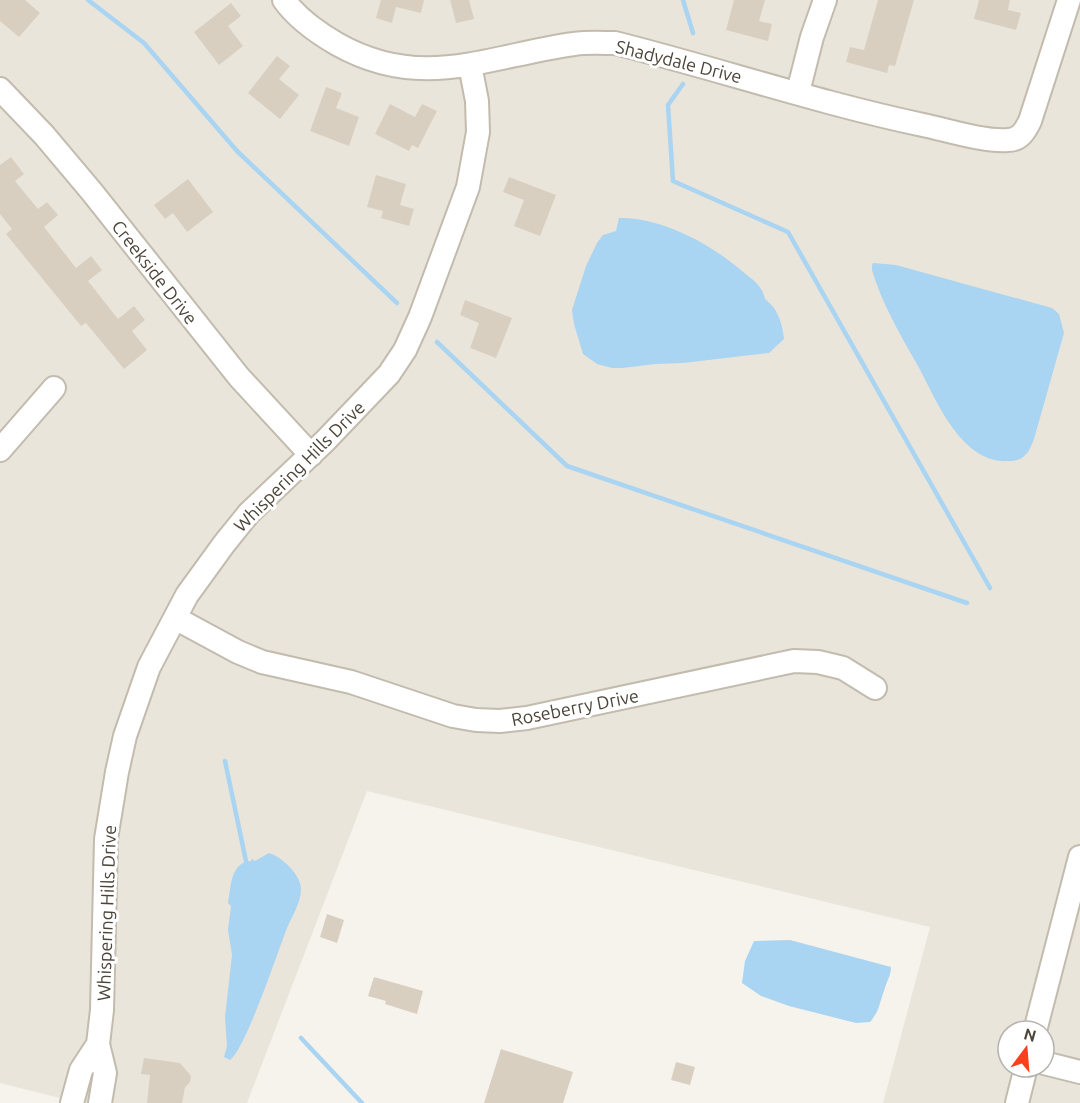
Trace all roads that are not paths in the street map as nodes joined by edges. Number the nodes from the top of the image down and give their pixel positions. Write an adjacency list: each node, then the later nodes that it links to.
1 (284, 0): 4 (street, Shadydale Drive)
2 (825, 0): 6 (street)
3 (1069, 0): 6 (street, Shadydale Drive)
4 (470, 65): 6 (street, Shadydale Drive); 9 (street, Whispering Hills Drive)
5 (0, 88): 9 (street, Creekside Drive)
6 (798, 92)
7 (54, 388): 8 (street)
8 (0, 450)
9 (311, 455): 10 (street, Whispering Hills Drive)
10 (175, 618): 11 (street, Roseberry Drive); 14 (street, Whispering Hills Drive)
11 (875, 688)
12 (1080, 857): 13 (street)
13 (1038, 1019)
14 (98, 1044): 18 (street, Whispering Hills Drive); 19 (street, Whispering Hills Drive)
15 (1056, 1066): 16 (street)
16 (1080, 1072)
17 (1023, 1079): 20 (street)
18 (72, 1103)
19 (100, 1103)
20 (1017, 1103)

